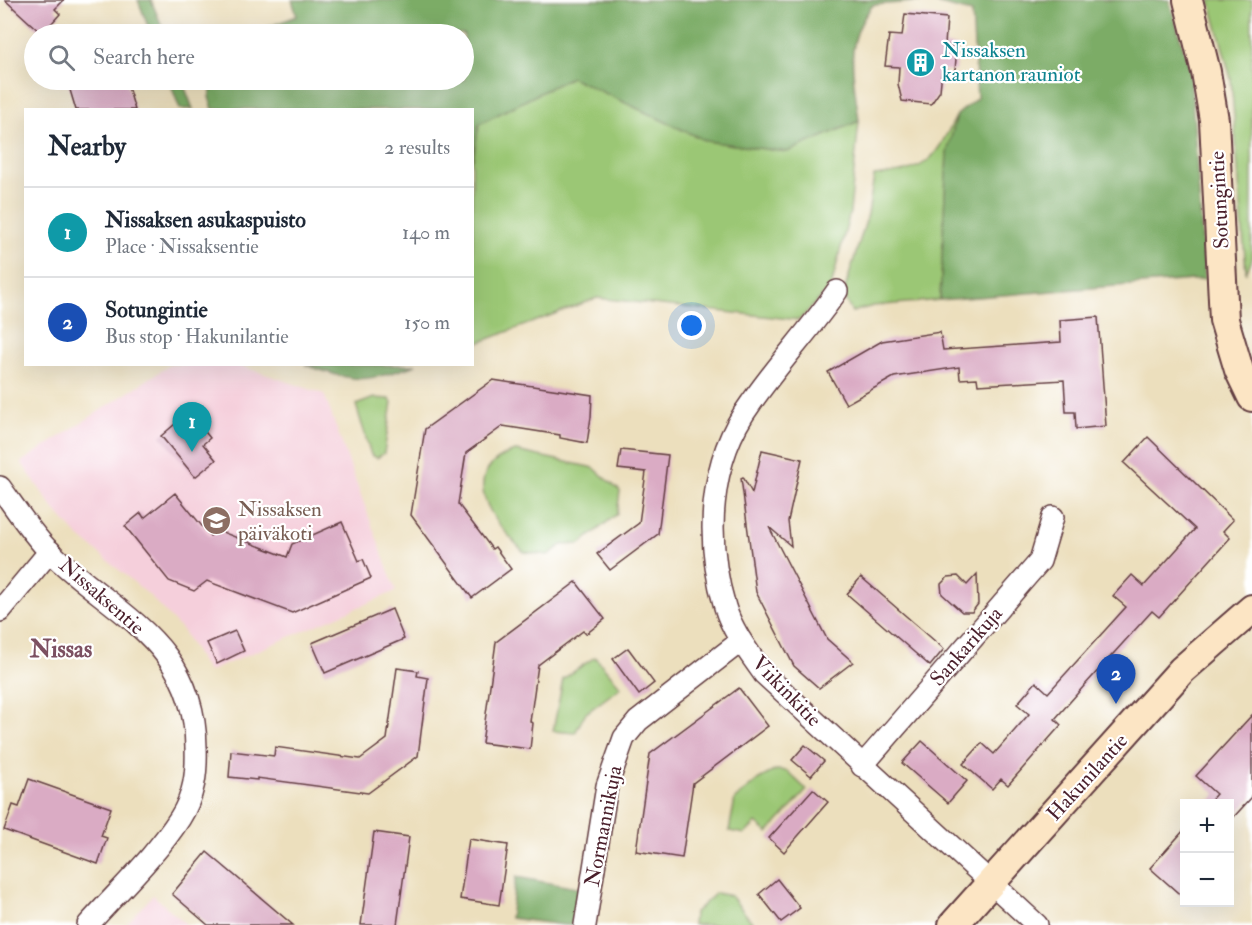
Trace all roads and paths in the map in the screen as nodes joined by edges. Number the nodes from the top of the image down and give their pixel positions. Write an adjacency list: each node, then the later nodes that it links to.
1 (1188, 0): 3 (street, Sotungintie)
2 (837, 291): 9 (street, Viikinkitie)
3 (1252, 397)
4 (0, 487): 6 (street, Nissaksentie)
5 (1053, 517): 10 (street, Sankarikuja)
6 (50, 551): 8 (street); 12 (street, Nissaksentie)
7 (1252, 609): 11 (street, Hakunilantie)
8 (0, 611)
9 (741, 641): 10 (street, Viikinkitie); 13 (street, Normannikuja)
10 (862, 766): 11 (street, Viikinkitie)
11 (991, 883): 14 (street, Hakunilantie); 15 (street, Viikinkitie)
12 (88, 925)
13 (585, 925)
14 (953, 925)
15 (1037, 925)

